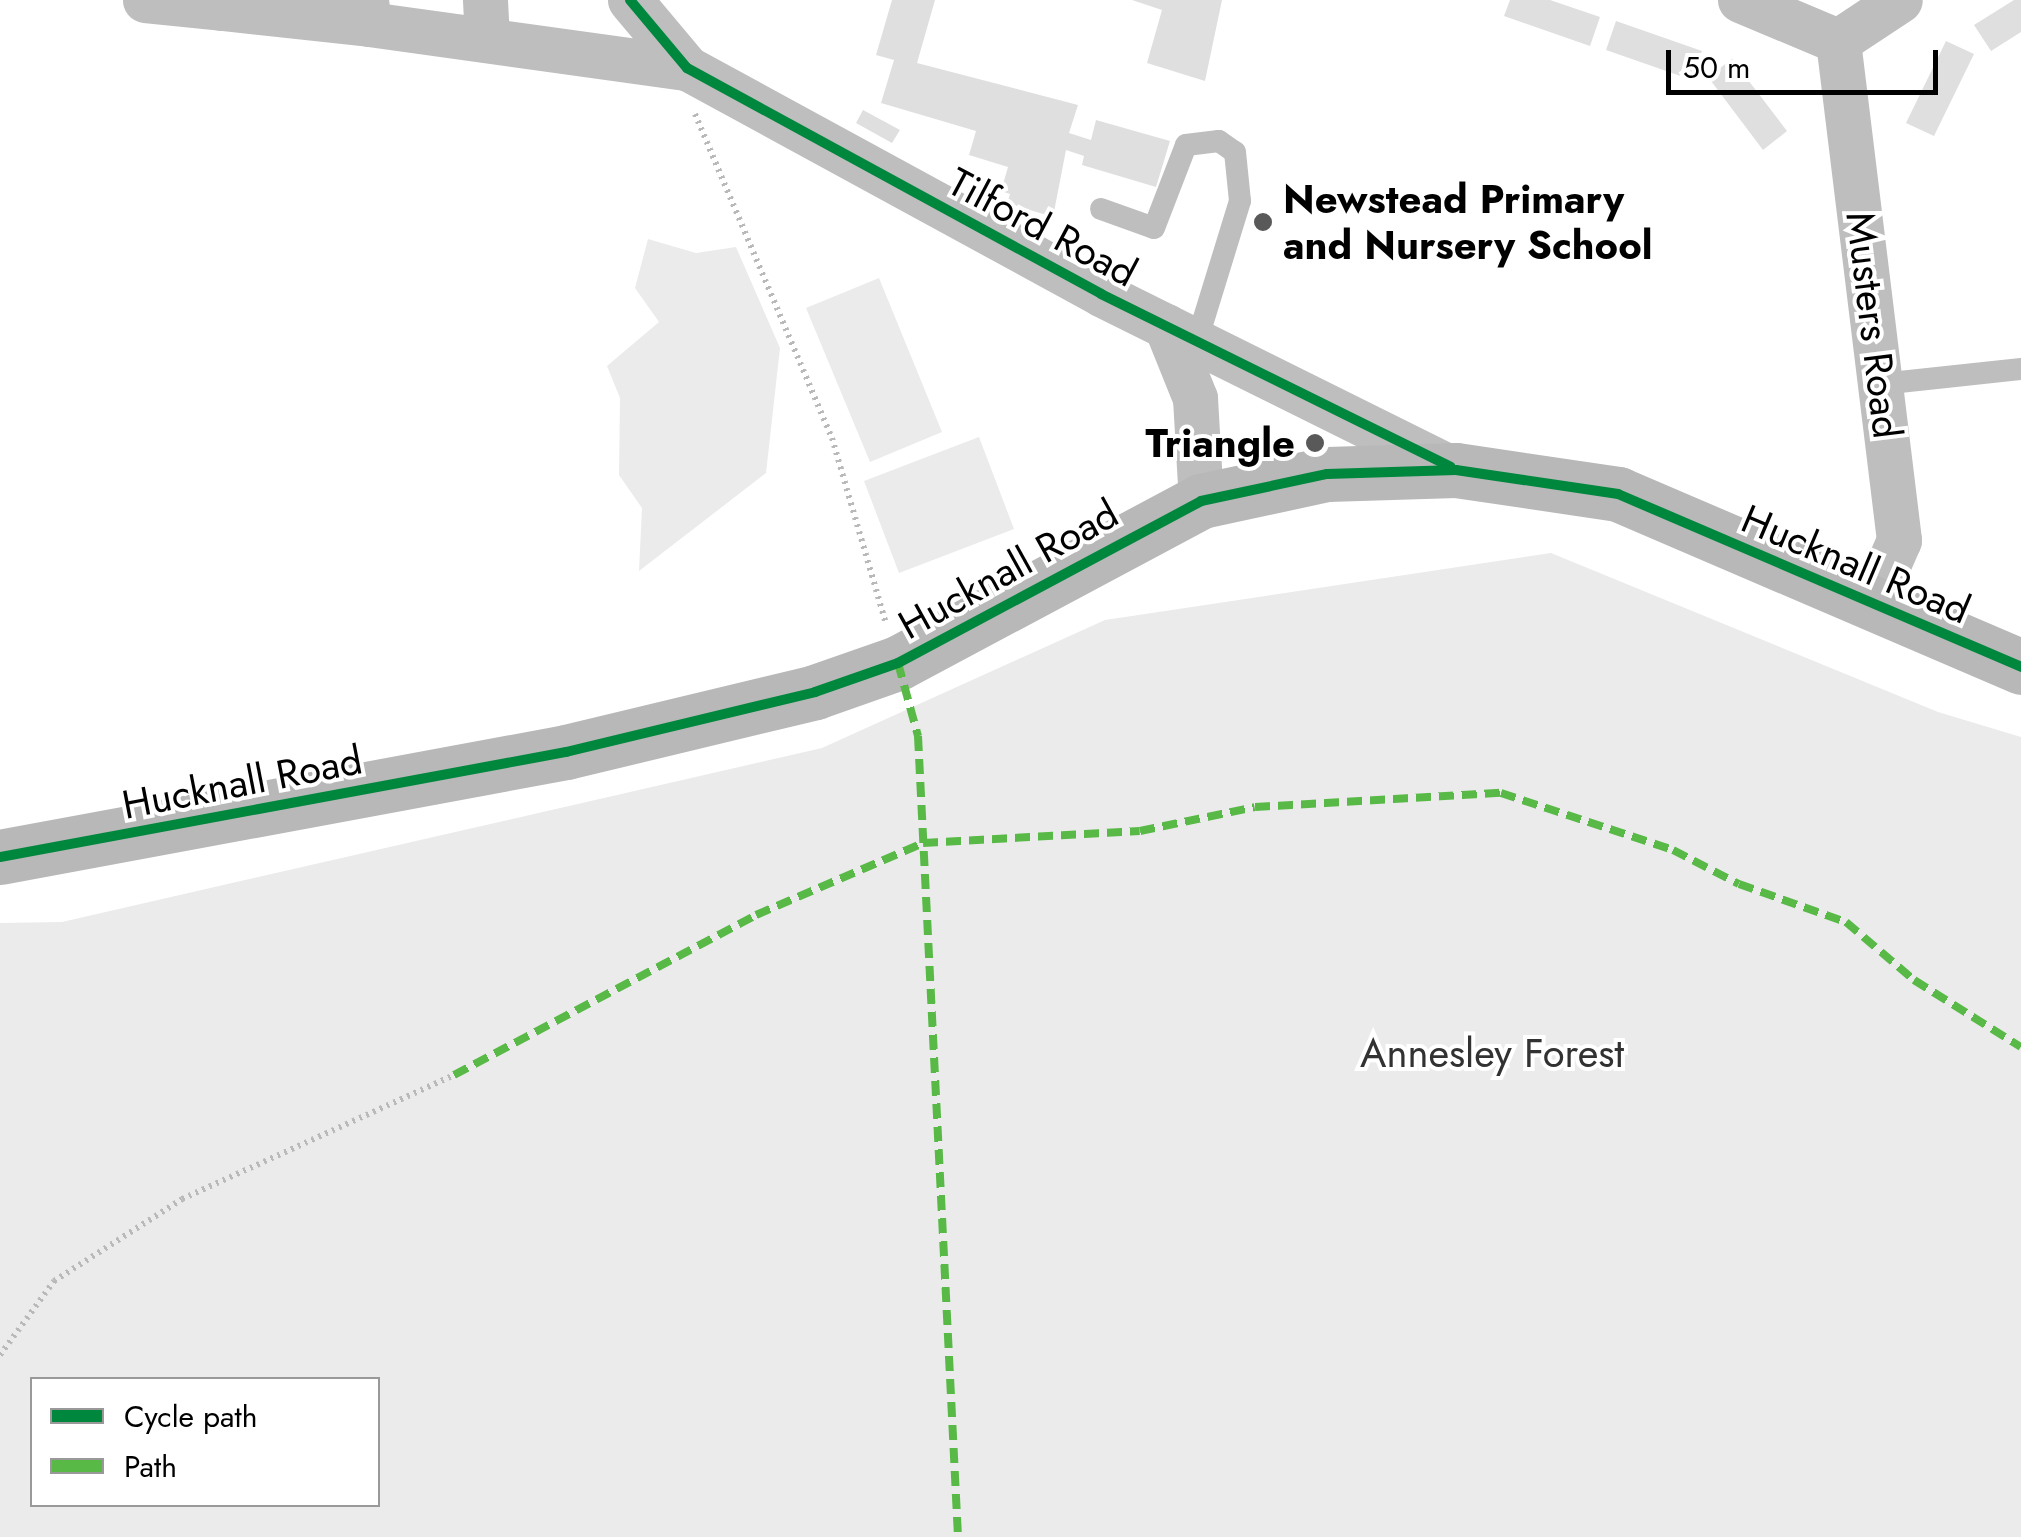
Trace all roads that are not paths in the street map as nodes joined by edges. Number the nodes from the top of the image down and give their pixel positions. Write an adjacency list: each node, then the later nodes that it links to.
1 (145, 0): 4 (street)
2 (1740, 0): 8 (street)
3 (1900, 0): 8 (street)
4 (222, 4): 6 (street)
5 (636, 4): 9 (street, Tilford Road)
6 (368, 12): 7 (street)
7 (486, 20): 9 (street)
8 (1838, 40): 13 (street, Musters Road)
9 (691, 88): 11 (street, Tilford Road)
10 (1101, 209): 11 (lane)
11 (1182, 334): 14 (street, Tilford Road); 15 (street, Tilford Road)
12 (2021, 369): 13 (lane)
13 (1881, 384): 16 (street, Musters Road)
14 (1456, 470): 15 (street, Hucknall Road); 16 (street, Hucknall Road)
15 (1201, 502): 18 (street, Hucknall Road)
16 (1871, 604): 17 (street, Hucknall Road)
17 (2021, 667)
18 (0, 858)

